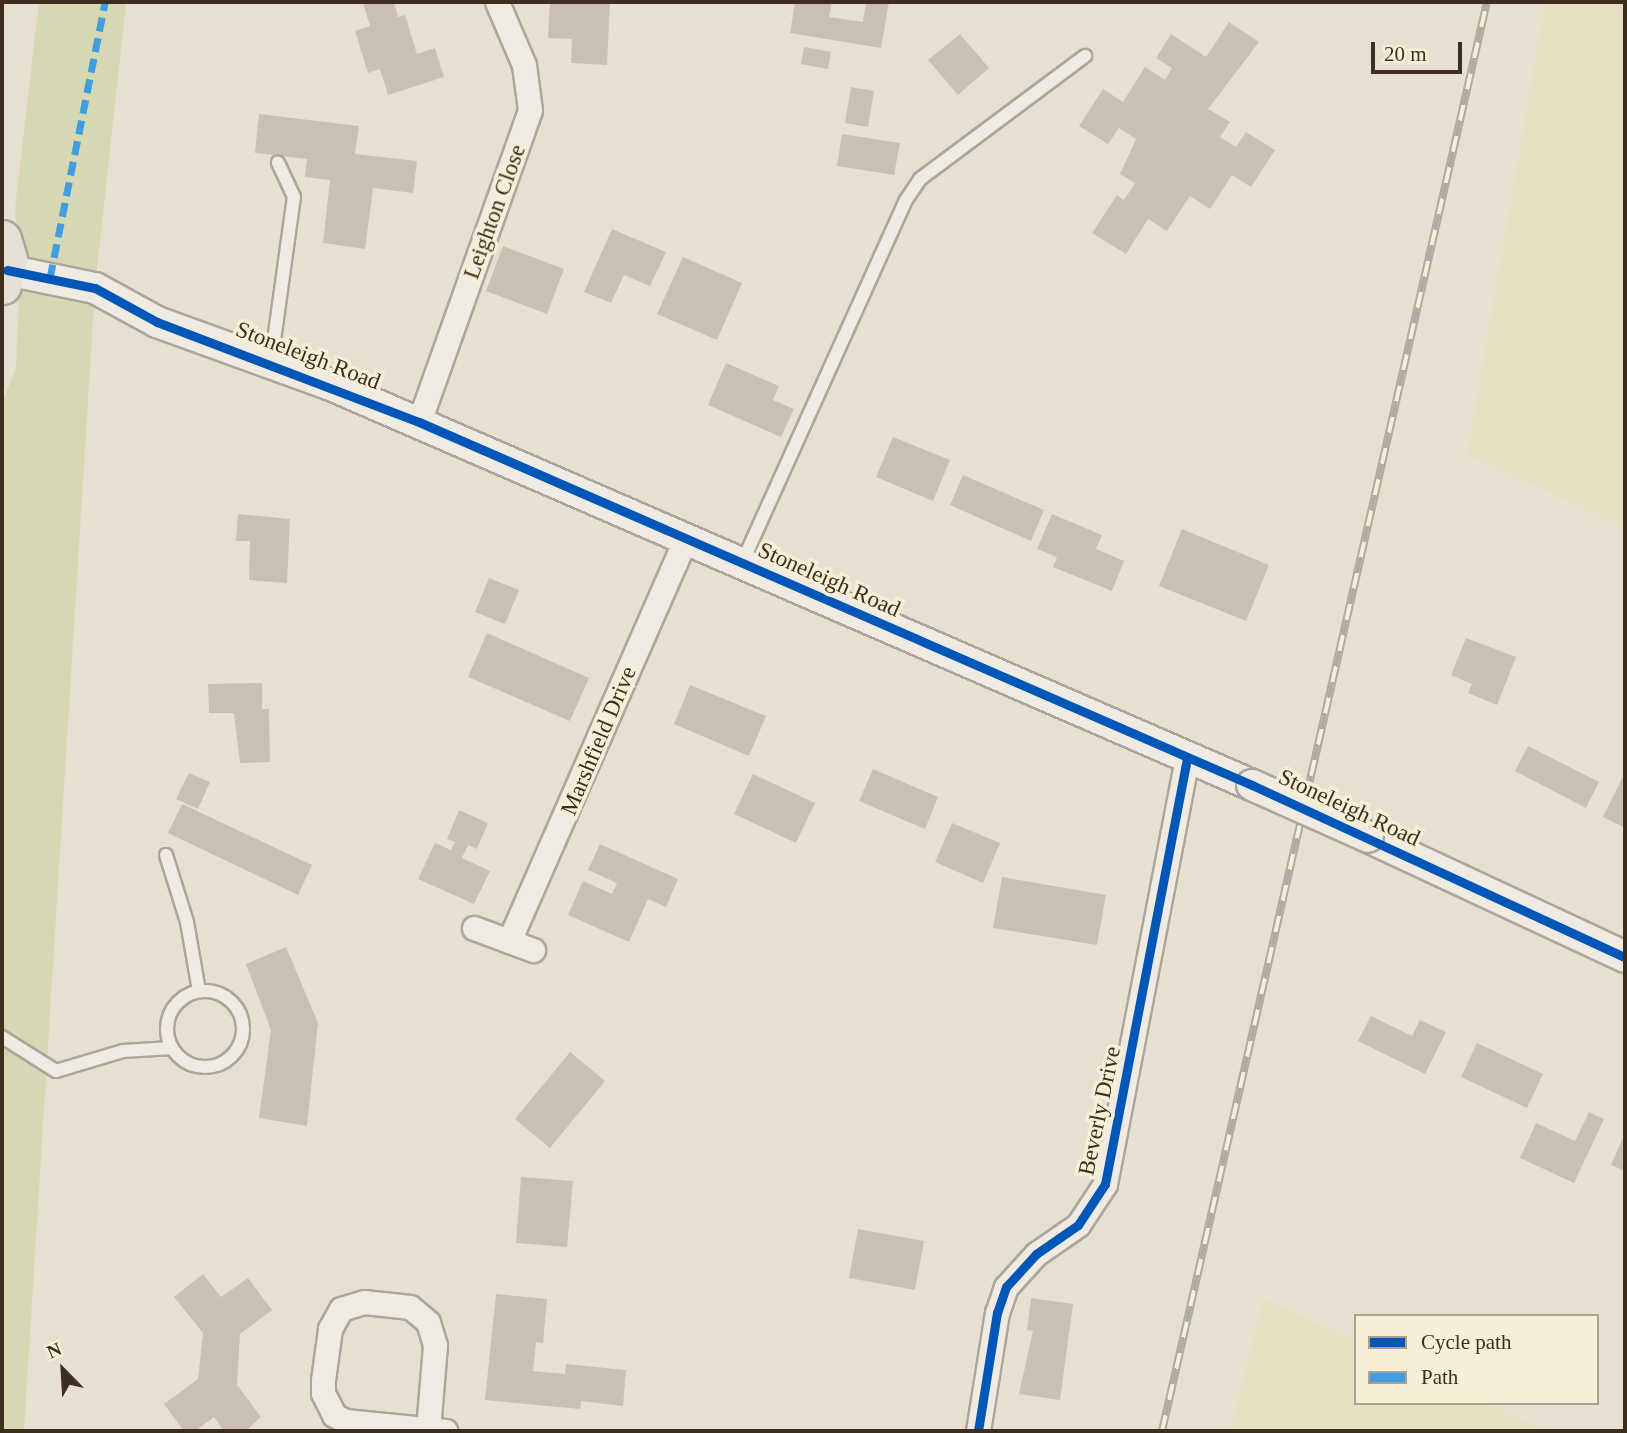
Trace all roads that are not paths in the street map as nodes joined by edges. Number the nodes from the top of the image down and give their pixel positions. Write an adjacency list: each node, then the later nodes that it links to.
1 (496, 2): 6 (street, Leighton Close)
2 (1085, 56): 8 (lane)
3 (278, 163): 5 (lane)
4 (4, 264): 5 (street, Stoneleigh Road)
5 (271, 362): 6 (street, Stoneleigh Road)
6 (419, 422): 7 (street, Stoneleigh Road)
7 (686, 538): 8 (street, Stoneleigh Road); 12 (street, Marshfield Drive)
8 (742, 563): 9 (street, Stoneleigh Road)
9 (1188, 758): 14 (street, Stoneleigh Road, bridge); 19 (street, Beverly Drive)
10 (166, 855): 15 (lane)
11 (474, 928): 12 (street)
12 (509, 941): 13 (street)
13 (533, 950)
14 (1625, 957)
15 (199, 991): 17 (lane); 17 (lane)
16 (2, 1037): 17 (lane)
17 (172, 1048)
18 (437, 1430): 18 (street)
19 (978, 1431)

